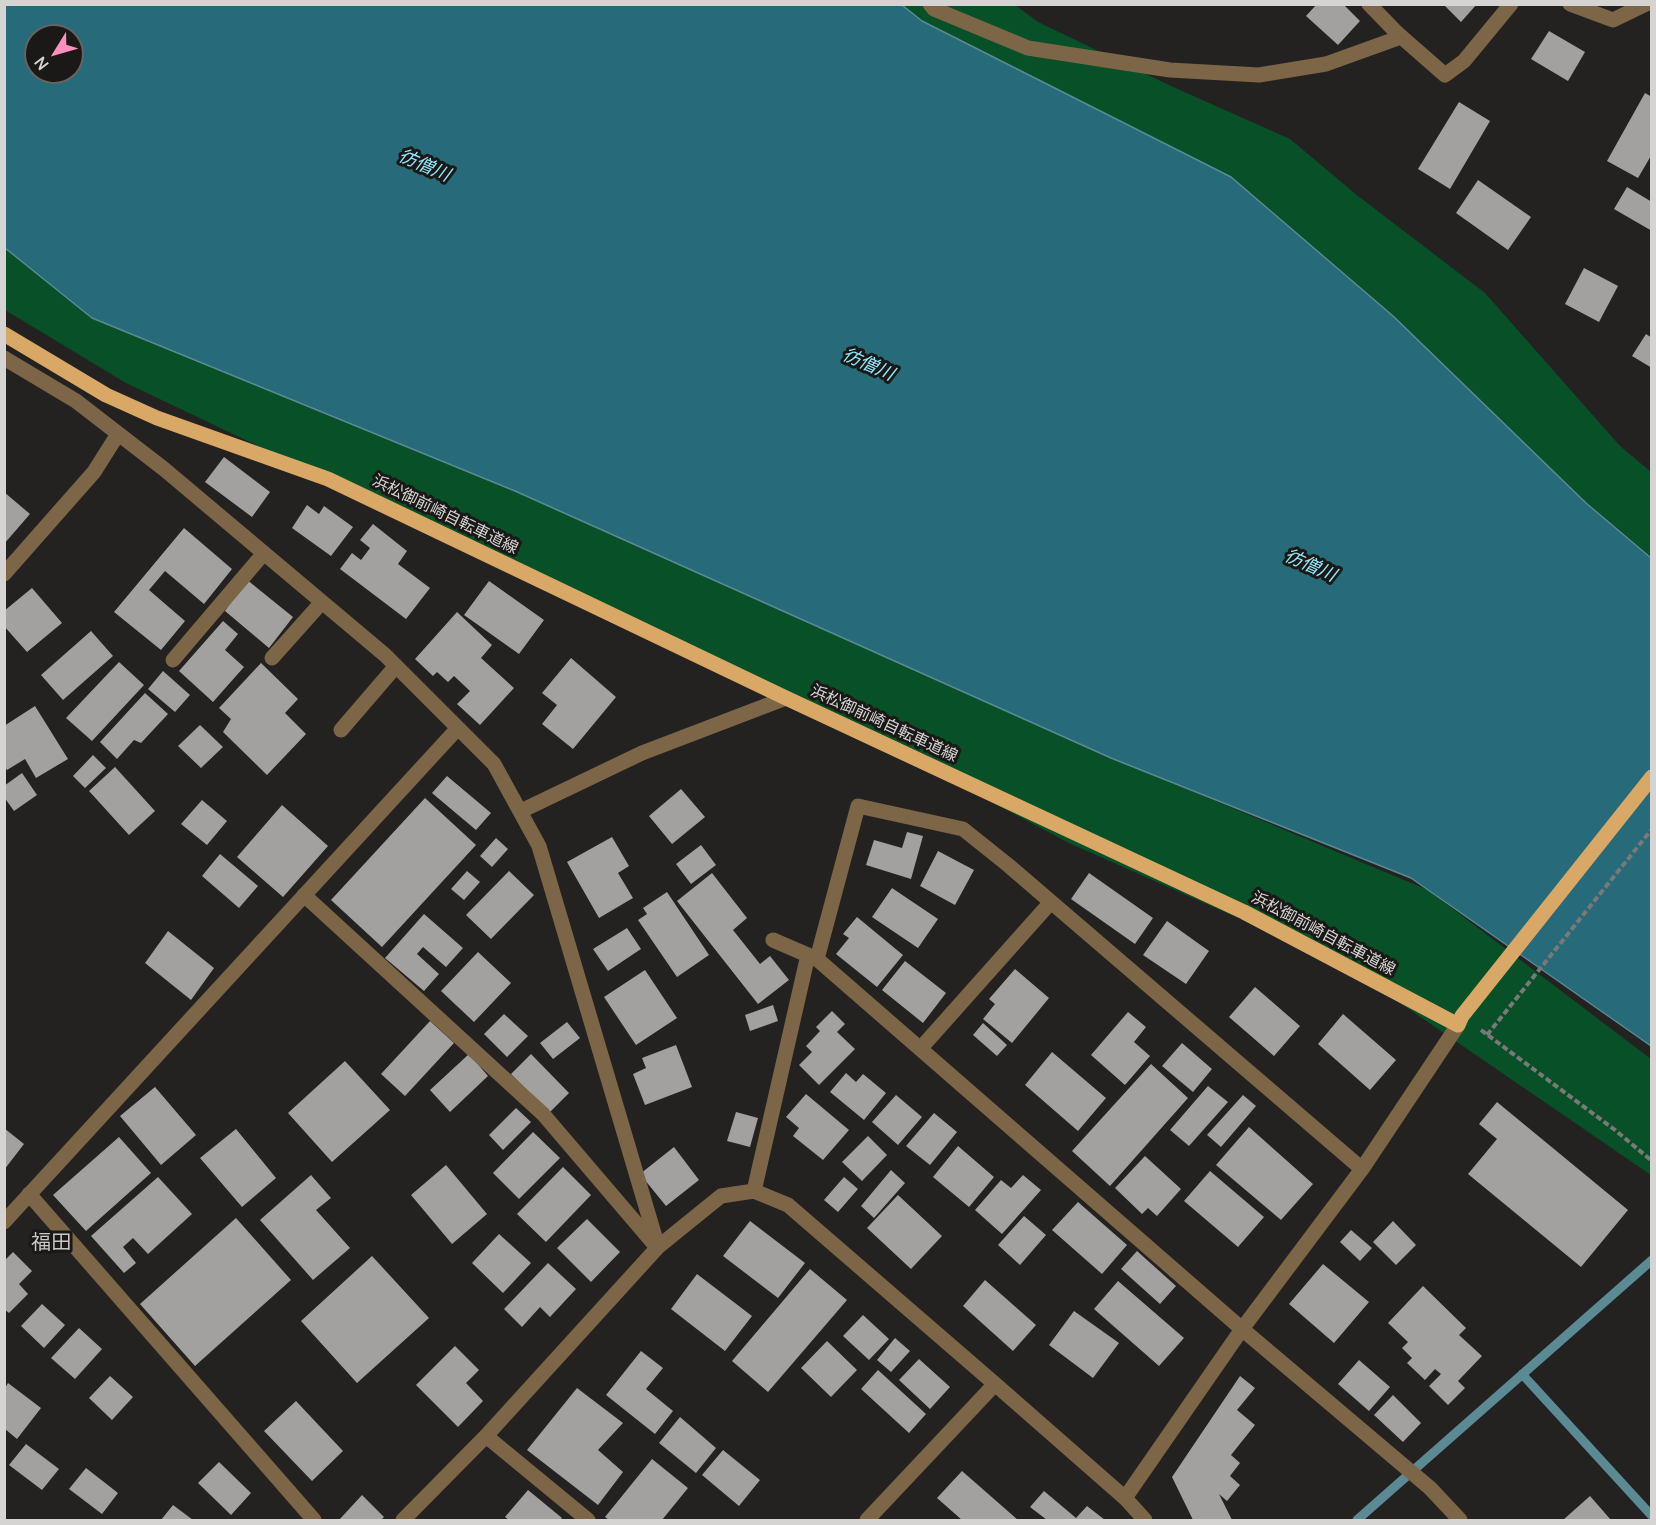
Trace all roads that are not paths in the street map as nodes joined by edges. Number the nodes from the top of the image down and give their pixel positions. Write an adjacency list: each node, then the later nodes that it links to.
1 (930, 4): 6 (street)
2 (1369, 4): 6 (street)
3 (1511, 4): 6 (street)
4 (1570, 4): 5 (street)
5 (1646, 4)
6 (1401, 36)
7 (4, 334): 16 (main road, 浜松御前崎自転車道線)
8 (4, 358): 9 (street)
9 (118, 434): 10 (street); 11 (street)
10 (264, 554): 12 (street); 14 (street)
11 (4, 574)
12 (322, 602): 13 (street); 15 (street)
13 (272, 658)
14 (173, 660)
15 (396, 666): 17 (street); 18 (street)
16 (786, 698): 20 (street); 25 (main road, 浜松御前崎自転車道線)
17 (459, 728): 20 (street); 21 (street)
18 (341, 730)
19 (1652, 777): 25 (main road)
20 (521, 811): 31 (street)
21 (304, 895): 29 (street); 31 (street)
22 (1051, 903): 24 (street); 26 (street); 27 (street)
23 (773, 940): 24 (street)
24 (813, 957): 26 (street); 28 (street)
25 (1460, 1020): 27 (street)
26 (920, 1049): 32 (street)
27 (1362, 1169): 32 (street)
28 (754, 1191): 31 (street); 33 (street)
29 (29, 1194): 30 (street); 36 (street)
30 (4, 1222)
31 (658, 1248): 34 (street)
32 (1242, 1329): 35 (street); 41 (street)
33 (995, 1384): 35 (street); 39 (street)
34 (486, 1436): 37 (street); 38 (street)
35 (1125, 1498): 40 (street)
36 (314, 1521)
37 (403, 1521)
38 (588, 1521)
39 (867, 1521)
40 (1145, 1521)
41 (1460, 1521)

